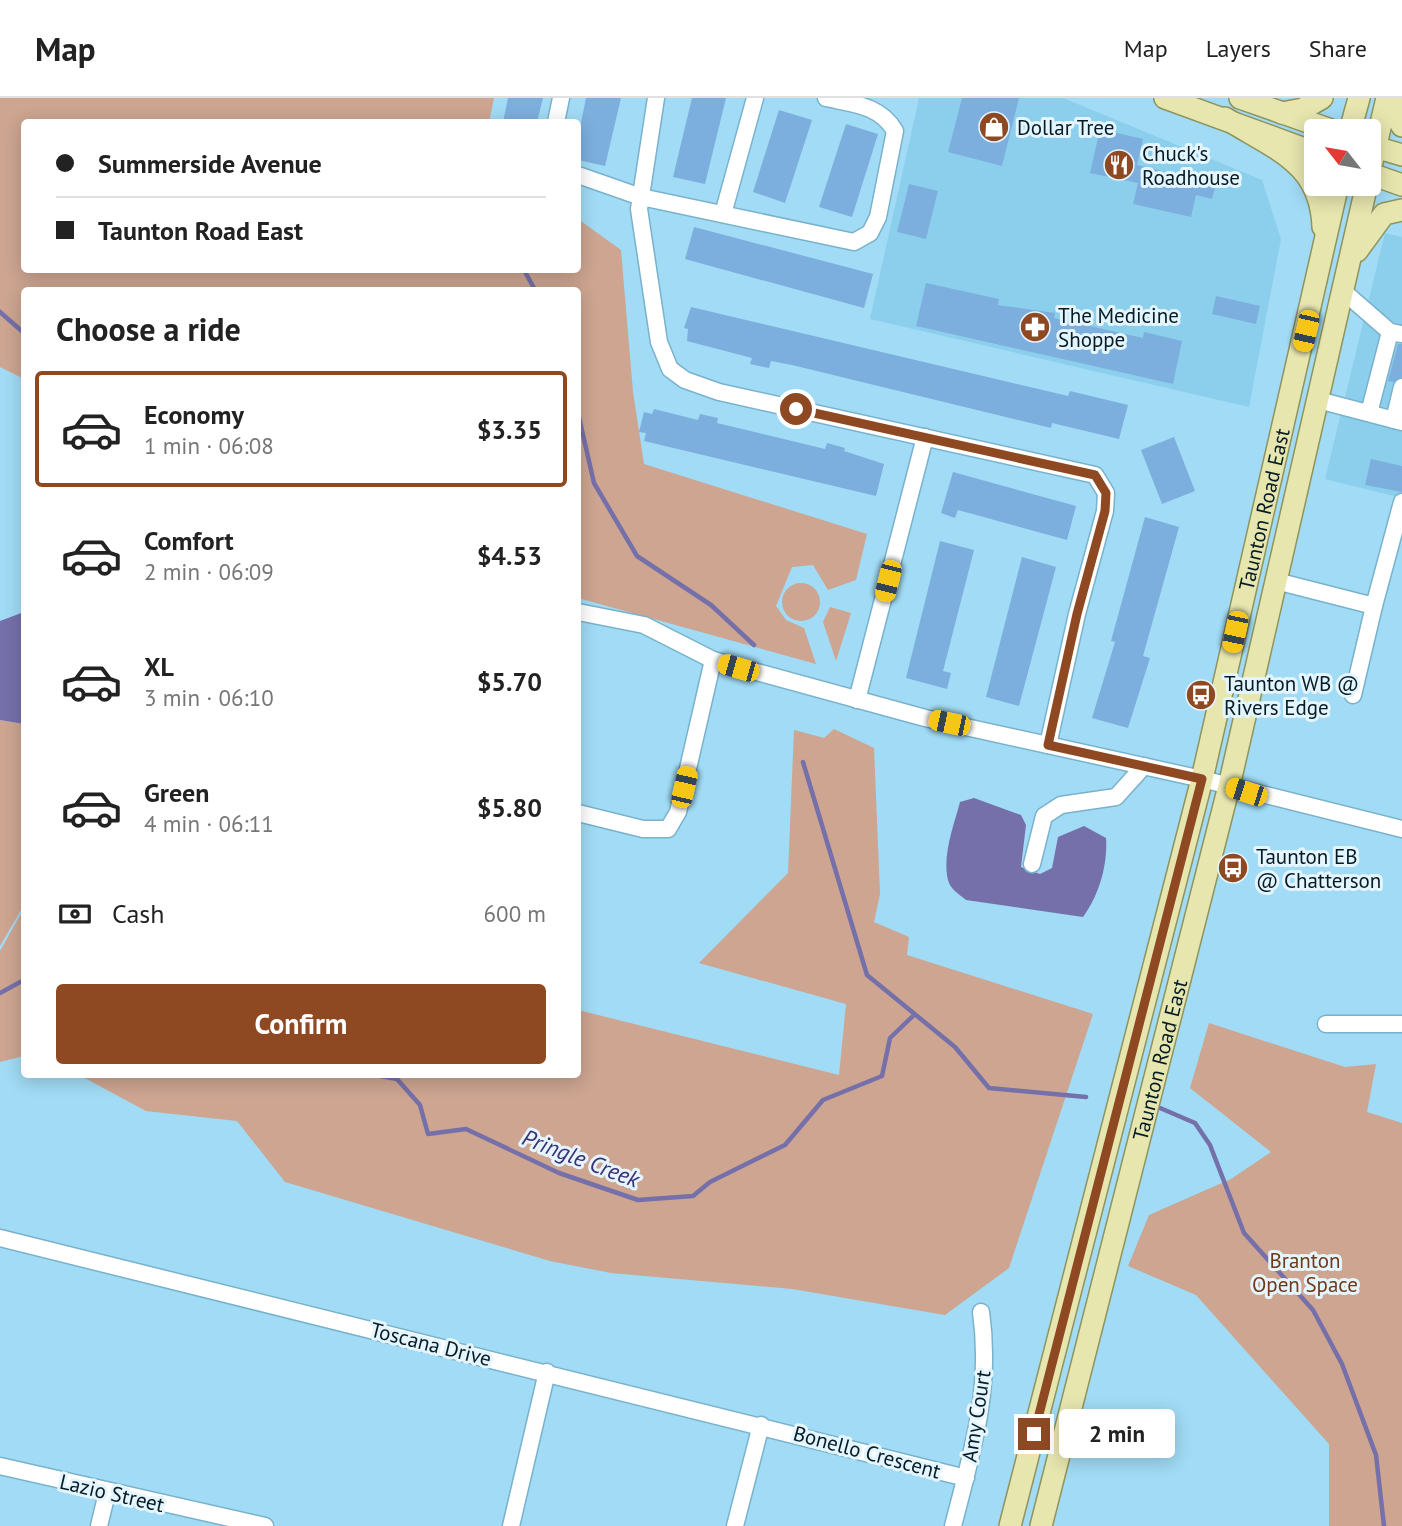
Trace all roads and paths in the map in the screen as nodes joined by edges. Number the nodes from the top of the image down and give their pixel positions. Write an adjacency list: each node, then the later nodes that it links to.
1 (561, 98): 13 (street)
2 (656, 98): 26 (street)
3 (755, 98): 28 (street)
4 (825, 98): 28 (street)
5 (1165, 98): 12 (main road)
6 (1240, 98): 11 (main road)
7 (1322, 98): 11 (main road)
8 (1359, 98): 14 (main road)
9 (1387, 98): 15 (main road, Taunton Road East)
10 (1394, 98): 17 (main road)
11 (1282, 113): 16 (main road)
12 (1225, 118): 18 (main road); 29 (main road)
13 (557, 119)
14 (1353, 119)
15 (1380, 119)
16 (1304, 121)
17 (1402, 126)
18 (1304, 148)
19 (1381, 149): 20 (main road)
20 (1402, 155)
21 (581, 176): 26 (street)
22 (1381, 180): 23 (main road)
23 (1402, 185)
24 (1336, 196): 29 (main road, Taunton Road East)
25 (1365, 196): 30 (main road, Taunton Road East)
26 (641, 197): 28 (street); 37 (street)
27 (1402, 210): 30 (main road)
28 (723, 214)
29 (1324, 254): 47 (main road, Taunton Road East)
30 (1349, 262): 31 (main road, Taunton Road East)
31 (1343, 291): 32 (street); 34 (main road, Taunton Road East)
32 (1396, 333): 35 (street)
33 (1402, 387): 36 (street)
34 (1318, 400): 35 (street); 39 (main road, Taunton Road East)
35 (1369, 413): 36 (street)
36 (1398, 421)
37 (925, 437): 44 (street); 45 (street)
38 (1402, 502): 40 (street)
39 (1276, 581): 40 (street); 48 (main road, Taunton Road East)
40 (1374, 606): 43 (street)
41 (581, 613): 42 (street)
42 (713, 660): 44 (street); 49 (street)
43 (1353, 695)
44 (858, 700): 45 (street)
45 (1048, 745): 46 (street)
46 (1144, 766): 47 (street); 51 (street)
47 (1202, 779): 48 (street); 57 (main road, Taunton Road East)
48 (1229, 786): 50 (street); 58 (main road, Taunton Road East)
49 (581, 814)
50 (1402, 829)
51 (1032, 864)
52 (1401, 1018): 53 (street)
53 (1325, 1024)
54 (0, 1237): 56 (street, Toscana Drive)
55 (981, 1312): 61 (street, Amy Court)
56 (547, 1372): 59 (street, Toscana Drive); 67 (street)
57 (1048, 1381): 58 (main road); 63 (main road, Taunton Road East)
58 (1076, 1387): 64 (main road, Taunton Road East)
59 (761, 1424): 61 (street, Bonello Crescent); 68 (street)
60 (0, 1466): 62 (street, Lazio Street)
61 (966, 1478): 69 (street, Bonello Crescent)
62 (107, 1493): 65 (street); 66 (street, Lazio Street)
63 (1011, 1519): 64 (main road)
64 (1042, 1523)
65 (99, 1526)
66 (265, 1526)
67 (511, 1526)
68 (735, 1526)
69 (953, 1526)

